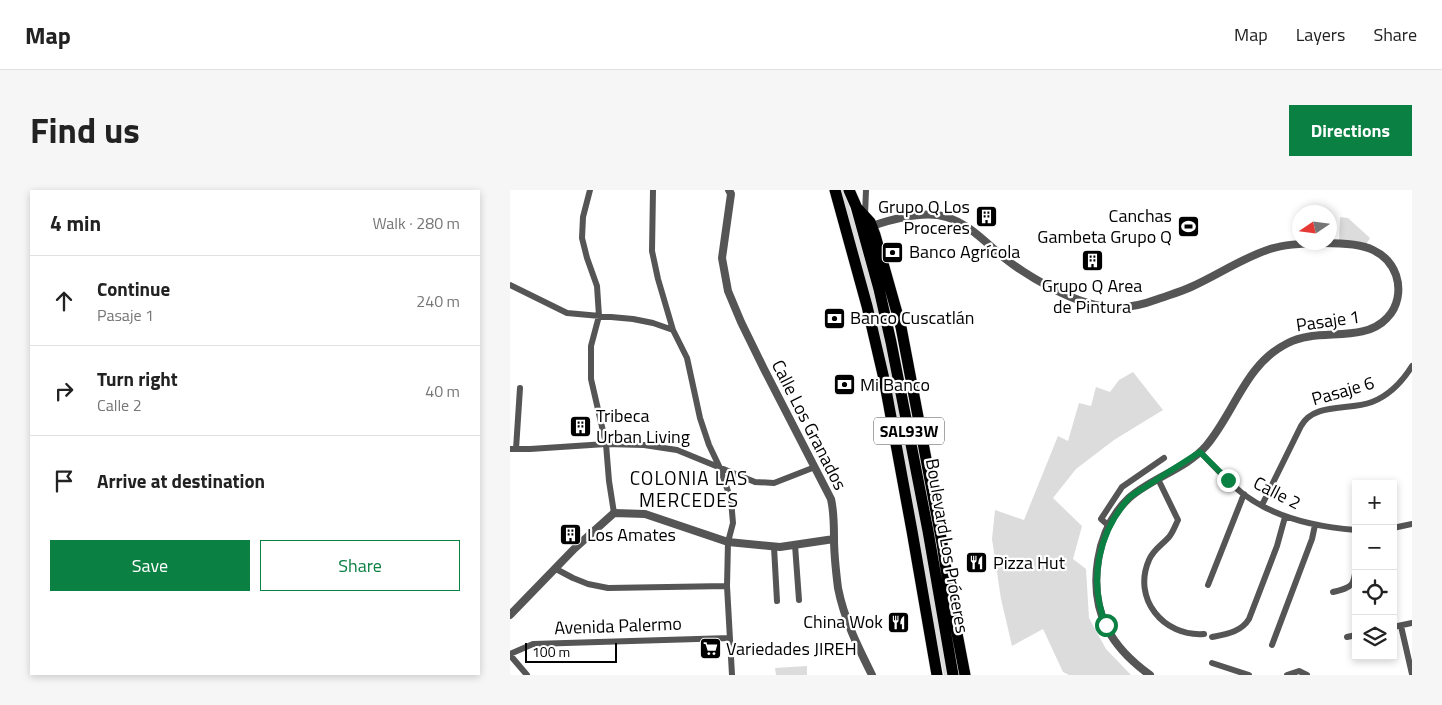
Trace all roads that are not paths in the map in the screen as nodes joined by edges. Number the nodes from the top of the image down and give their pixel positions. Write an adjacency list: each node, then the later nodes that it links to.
1 (590, 190): 11 (street)
2 (653, 190): 12 (street)
3 (729, 190): 21 (street, Calle Los Granados)
4 (835, 190): 62 (highway, Boulevard Los Próceres / SAL93W)
5 (849, 190): 7 (highway, Boulevard Los Próceres / SAL93W)
6 (866, 190): 8 (street)
7 (856, 206): 8 (highway); 38 (highway, Boulevard Los Próceres / SAL93W)
8 (864, 216): 9 (highway)
9 (872, 226): 19 (street, Pasaje 1); 35 (highway)
10 (510, 285): 11 (street)
11 (599, 316): 13 (street); 17 (street)
12 (668, 318): 13 (street); 14 (street)
13 (661, 325): 14 (street)
14 (673, 330): 22 (street)
15 (1412, 366): 25 (street, Pasaje 6)
16 (520, 388): 18 (street)
17 (606, 444): 18 (street); 22 (street); 26 (street)
18 (513, 449)
19 (1200, 452): 23 (street, Pasaje 1); 24 (street, Calle 2)
20 (1164, 458): 30 (street)
21 (815, 467): 22 (street); 33 (street, Calle Los Granados)
22 (720, 468): 34 (street)
23 (1158, 479): 30 (street, Pasaje 1); 50 (street)
24 (1244, 494): 25 (street, Calle 2); 41 (street)
25 (1262, 504): 27 (street, Calle 2)
26 (614, 513): 34 (street); 39 (street)
27 (1285, 517): 29 (street, Calle 2); 52 (street)
28 (1412, 524): 31 (street)
29 (1315, 525): 32 (street, Calle 2); 55 (street)
30 (1109, 526): 65 (street, Pasaje 1)
31 (1397, 527)
32 (1352, 530)
33 (834, 539): 36 (street); 61 (street, Calle Los Granados)
34 (728, 542): 37 (street); 42 (street)
35 (942, 543): 38 (highway); 64 (highway)
36 (795, 545): 37 (street); 44 (street)
37 (774, 547): 45 (street)
38 (934, 565): 63 (highway, Boulevard Los Próceres / SAL93W)
39 (556, 569): 42 (street); 46 (street)
40 (1356, 570): 43 (street)
41 (1208, 585)
42 (727, 586): 54 (street)
43 (1334, 592)
44 (799, 600)
45 (777, 601)
46 (510, 615)
47 (1412, 623): 48 (street)
48 (1401, 626): 49 (street); 58 (street)
49 (1397, 627)
50 (1204, 634)
51 (1352, 636): 53 (street)
52 (1212, 637)
53 (1347, 637)
54 (730, 638): 56 (street, Avenida Palermo); 60 (street)
55 (1272, 645)
56 (510, 655): 59 (street)
57 (1212, 663): 66 (street)
58 (1412, 674)
59 (527, 675)
60 (732, 675)
61 (872, 675)
62 (938, 675)
63 (952, 675)
64 (965, 675)
65 (1150, 675)
66 (1249, 675)
67 (1287, 675): 68 (street)
68 (1307, 675)

